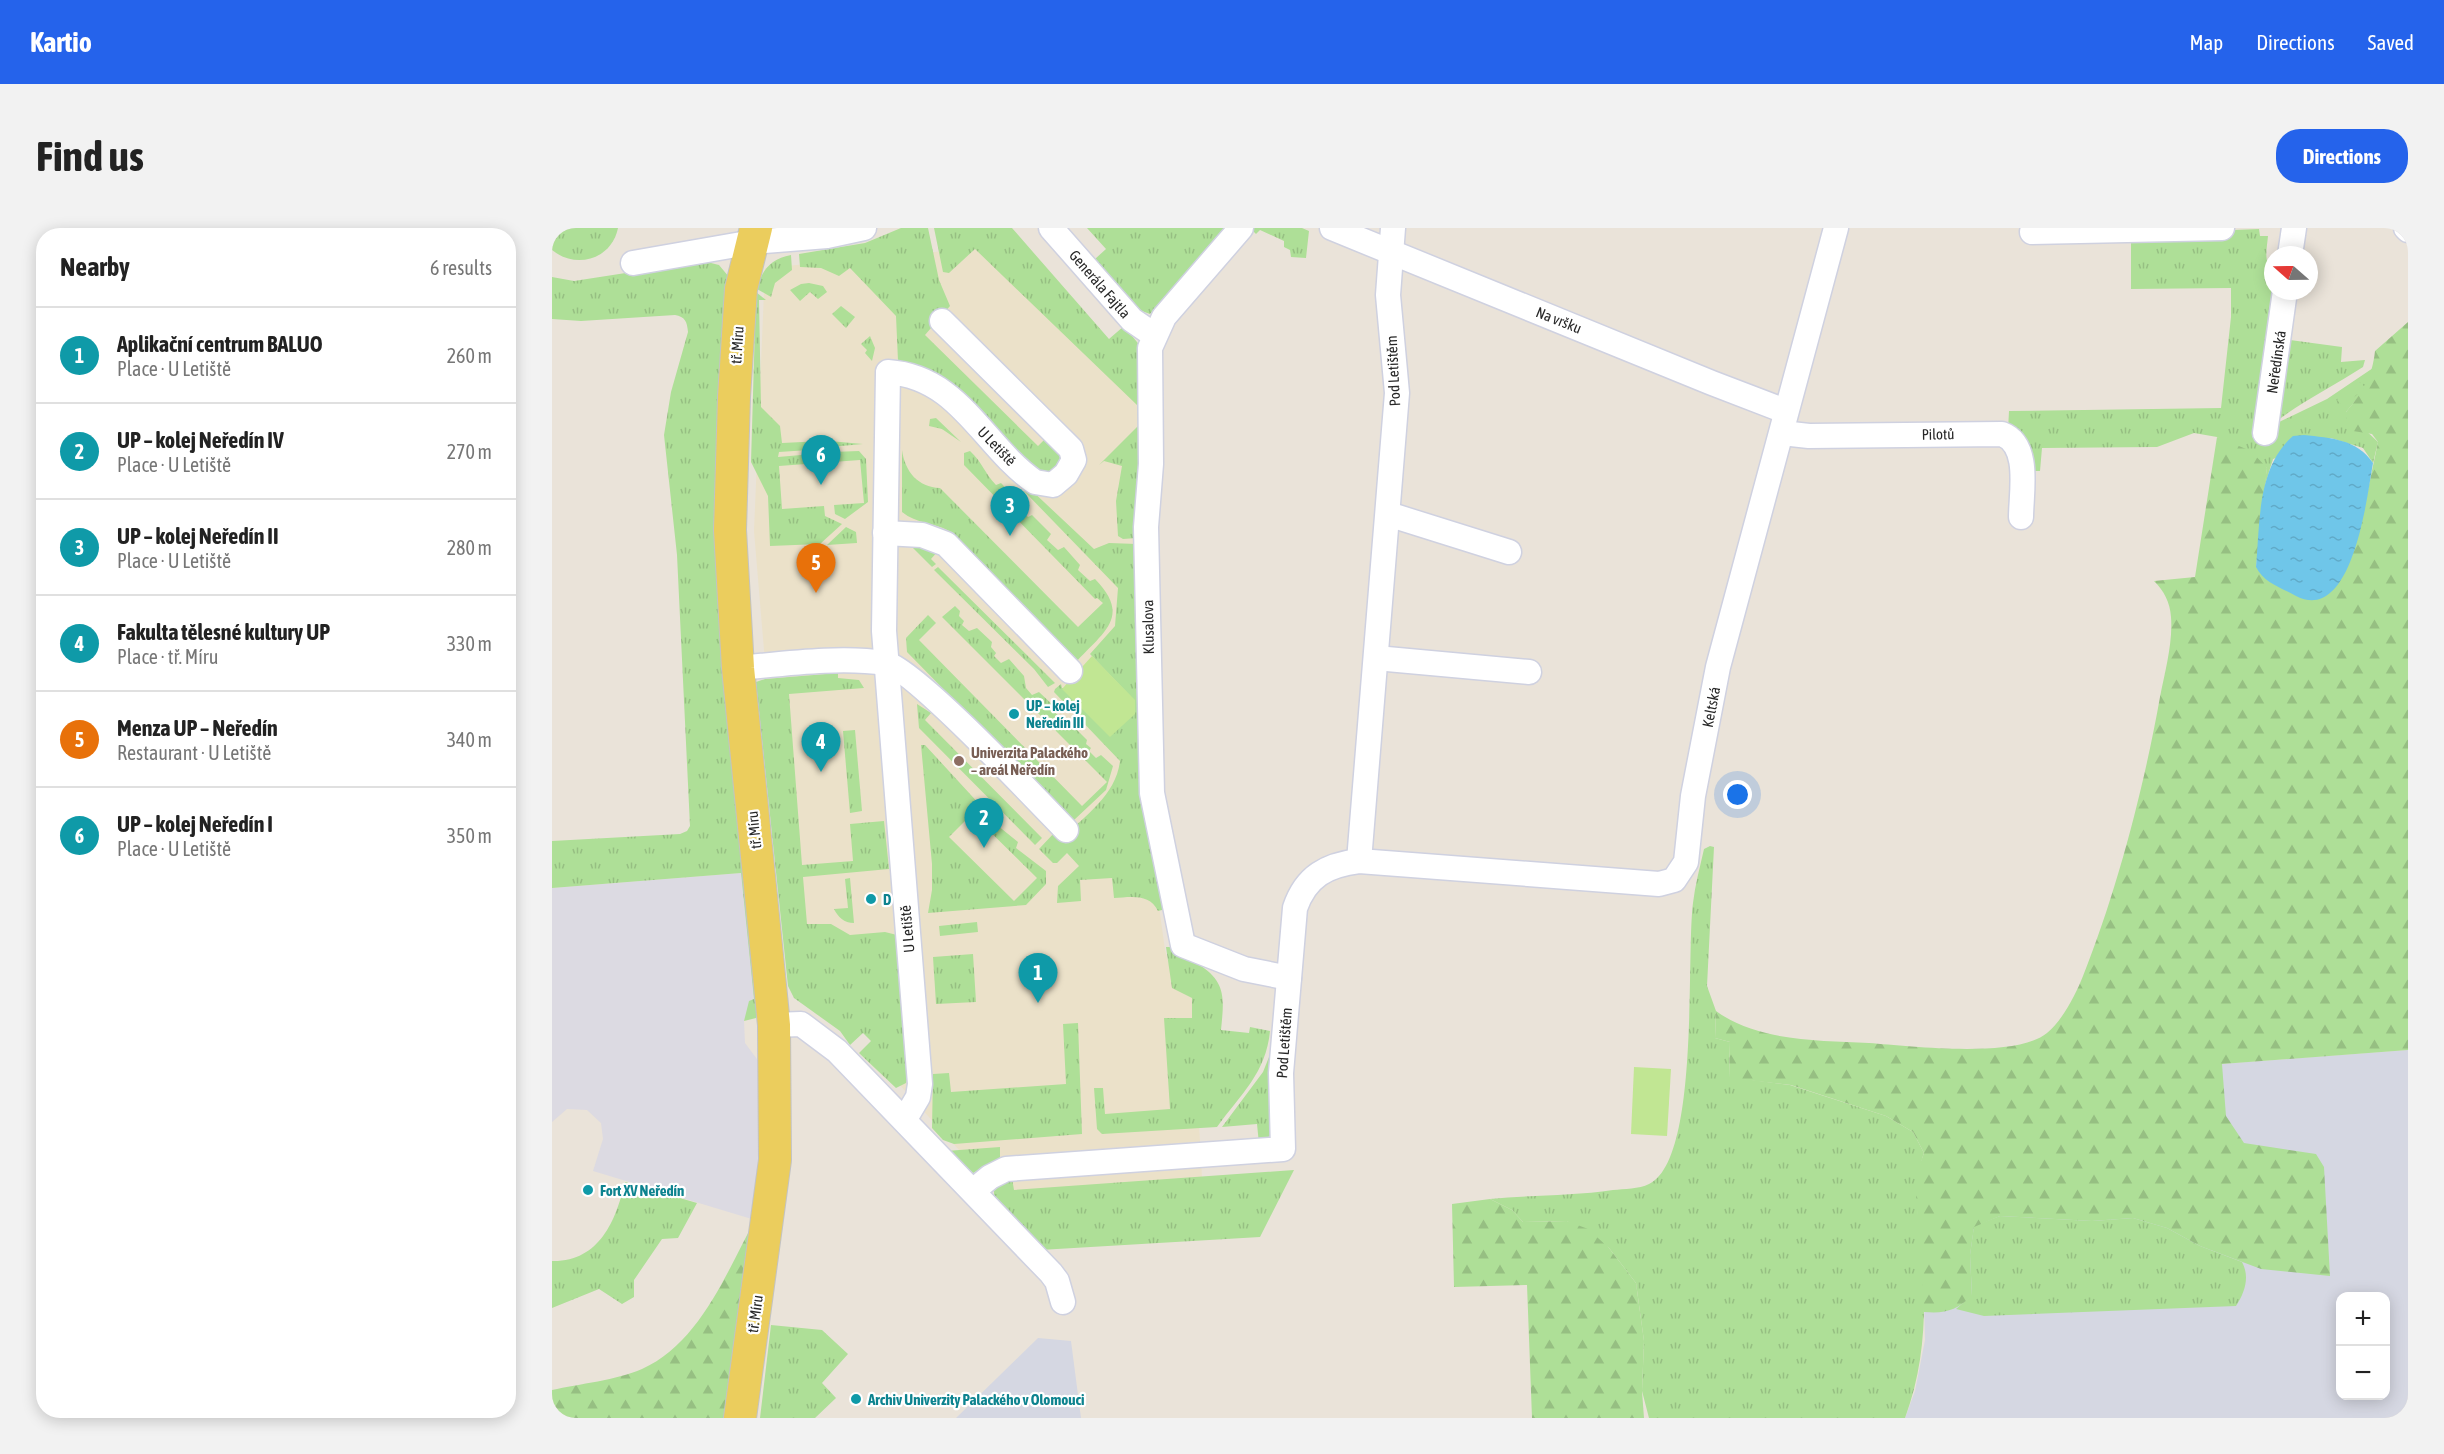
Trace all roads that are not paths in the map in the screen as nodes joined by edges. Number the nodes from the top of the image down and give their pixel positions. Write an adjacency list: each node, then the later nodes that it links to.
1 (864, 228): 9 (street)
2 (1051, 228): 15 (street, Generála Fajtla)
3 (1242, 228): 15 (street, Klusalova)
4 (1332, 228): 10 (street, Na vršku)
5 (1836, 228): 16 (street, Keltská)
6 (2222, 228): 8 (street)
7 (2294, 228): 11 (street)
8 (2032, 232)
9 (752, 233): 12 (street); 24 (main road, tř. Míru)
10 (1392, 240): 16 (street, Na vršku); 18 (street, Pod Letištěm)
11 (2291, 246)
12 (633, 262)
13 (2284, 300): 17 (street, Neředínská)
14 (942, 321): 20 (street, U Letiště)
15 (1154, 335): 29 (street, Klusalova)
16 (1784, 422): 19 (street, Pilotů); 28 (street, Keltská)
17 (2265, 433)
18 (1388, 514): 21 (street); 22 (street, Pod Letištěm)
19 (2021, 517)
20 (885, 533): 23 (street, U Letiště); 25 (street)
21 (1509, 552)
22 (1376, 658): 26 (street); 28 (street, Pod Letištěm)
23 (886, 663): 24 (street); 27 (street); 31 (street, U Letiště)
24 (738, 668): 30 (main road, tř. Míru)
25 (1070, 671)
26 (1529, 672)
27 (1066, 830)
28 (1359, 861): 29 (street, Pod Letištěm)
29 (1289, 978): 32 (street, Pod Letištěm)
30 (774, 1025): 31 (street); 34 (main road, tř. Míru)
31 (905, 1119): 32 (street)
32 (973, 1191): 33 (street)
33 (1063, 1302)
34 (740, 1418)

